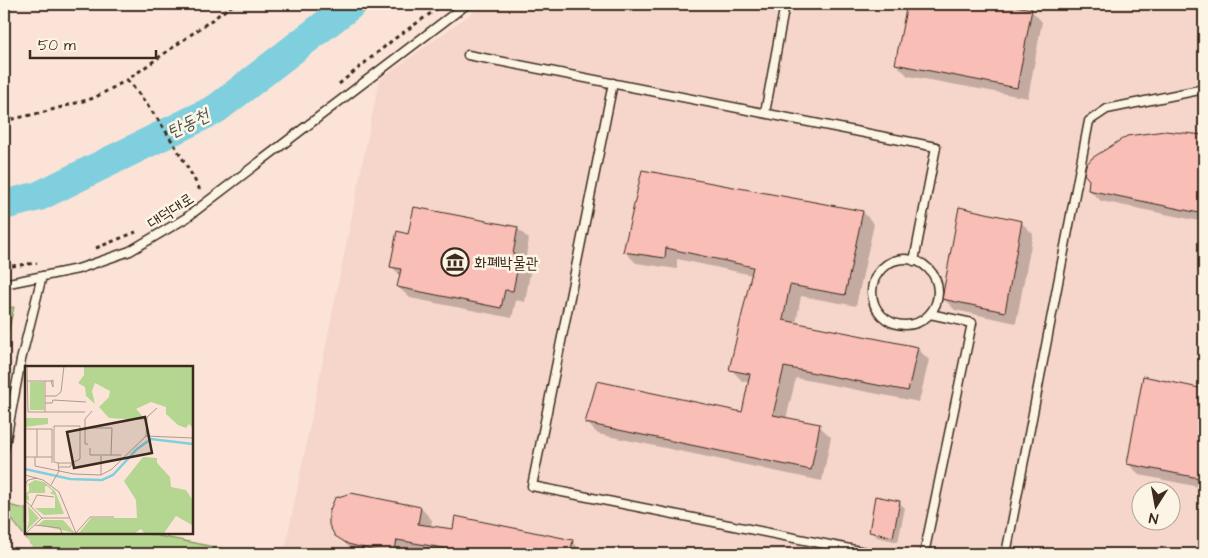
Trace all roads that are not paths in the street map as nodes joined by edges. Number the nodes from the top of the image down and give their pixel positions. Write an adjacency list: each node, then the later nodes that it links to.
1 (467, 4): 8 (lane, 대덕대로)
2 (785, 4): 6 (lane)
3 (468, 55): 4 (lane)
4 (613, 84): 6 (lane); 12 (lane)
5 (1204, 89): 14 (lane)
6 (765, 113): 7 (lane)
7 (914, 261): 10 (lane); 10 (lane)
8 (42, 276): 9 (lane, 대덕대로); 11 (lane)
9 (4, 284)
10 (930, 314): 13 (lane)
11 (4, 450)
12 (875, 554)
13 (924, 554)
14 (1006, 554)

